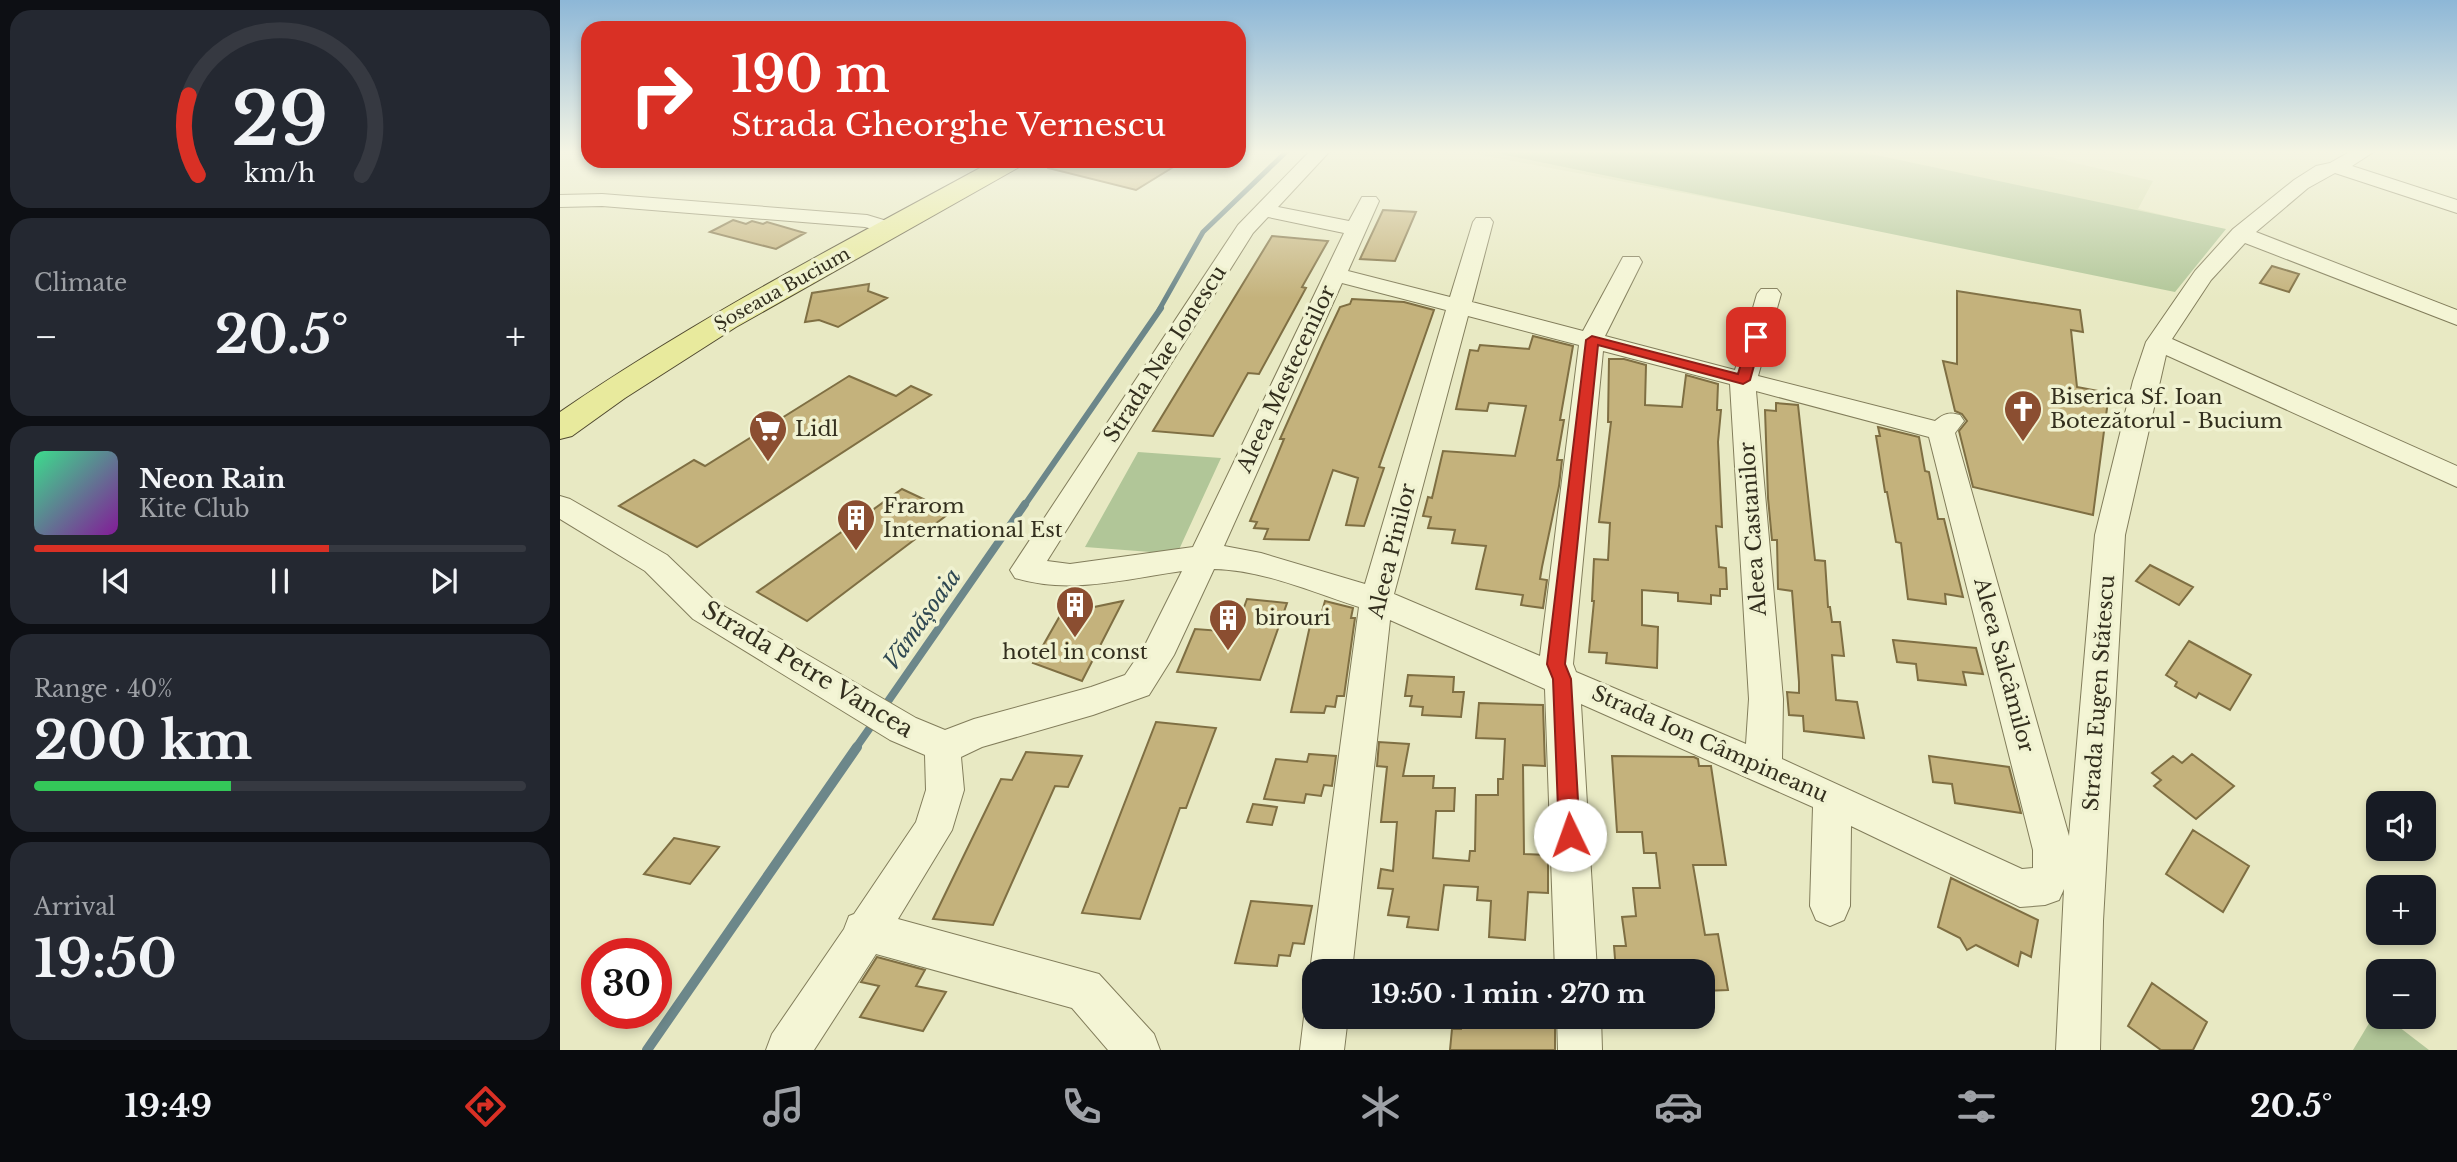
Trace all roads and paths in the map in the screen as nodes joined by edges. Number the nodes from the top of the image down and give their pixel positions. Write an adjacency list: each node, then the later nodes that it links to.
1 (929, 200): 11 (main road, Șoseaua Bucium)
2 (936, 200): 11 (main road, Șoseaua Bucium)
3 (1274, 200): 9 (street, Strada Nae Ionescu)
4 (2282, 200): 13 (street, Strada Eugen Stătescu)
5 (2438, 200): 8 (street)
6 (560, 201): 11 (street)
7 (1369, 201): 12 (street, Aleea Mestecenilor)
8 (2457, 206)
9 (1264, 210): 12 (street); 27 (street, Strada Nae Ionescu)
10 (1483, 222): 17 (street, Aleea Pinilor)
11 (884, 227): 22 (main road, Șoseaua Bucium); 23 (main road, Șoseaua Bucium)
12 (1355, 229): 15 (street, Aleea Mestecenilor)
13 (2241, 234): 18 (street); 20 (street, Strada Eugen Stătescu)
14 (1631, 262): 19 (street)
15 (1335, 274): 17 (street); 26 (street, Aleea Mestecenilor)
16 (1769, 294): 21 (street, Aleea Castanilor)
17 (1459, 304): 19 (street); 28 (street, Aleea Pinilor)
18 (2457, 318)
19 (1592, 340): 21 (street); 29 (street)
20 (2158, 342): 24 (street); 44 (street, Strada Eugen Stătescu)
21 (1743, 380): 31 (street, Aleea Castanilor); 33 (street, Aleea Salcâmilor)
22 (560, 408)
23 (560, 428)
24 (2457, 477)
25 (560, 506): 30 (street, Strada Petre Vancea)
26 (1204, 557): 27 (street, Strada Ion Câmpineanu); 28 (street, Strada Ion Câmpineanu); 30 (street)
27 (1026, 570)
28 (1376, 600): 29 (street, Strada Ion Câmpineanu); 36 (street, Aleea Pinilor)
29 (1562, 679): 31 (street, Strada Ion Câmpineanu); 37 (street)
30 (946, 747): 35 (street)
31 (1763, 768): 32 (street, Strada Ion Câmpineanu)
32 (1832, 798): 33 (street, Strada Ion Câmpineanu); 34 (street)
33 (2020, 888)
34 (1830, 906)
35 (864, 930): 40 (street); 41 (street)
36 (1332, 959)
37 (1575, 959)
38 (1325, 1029): 42 (street)
39 (1579, 1029): 43 (street)
40 (788, 1050)
41 (1138, 1050)
42 (1322, 1050)
43 (1580, 1050)
44 (2078, 1050)

